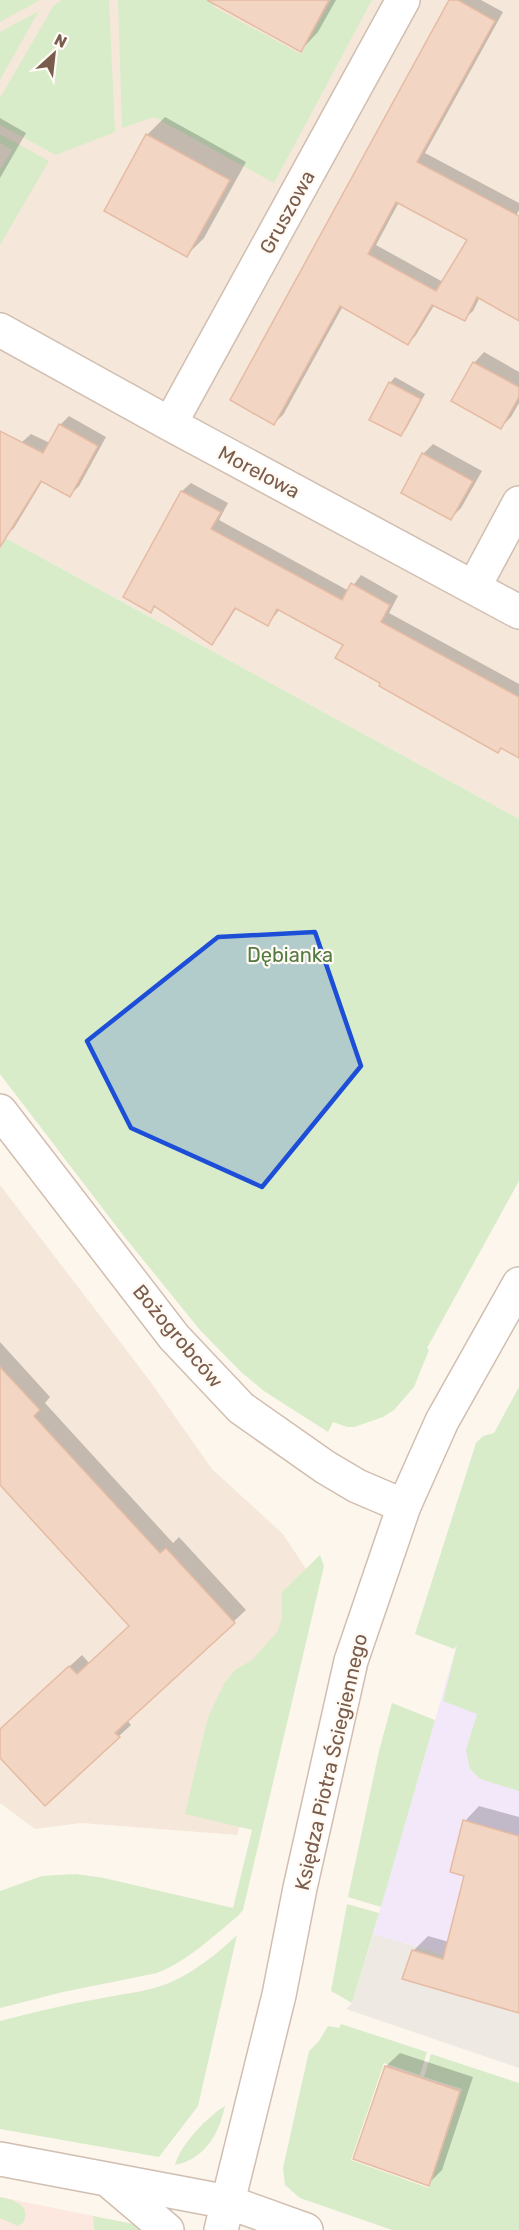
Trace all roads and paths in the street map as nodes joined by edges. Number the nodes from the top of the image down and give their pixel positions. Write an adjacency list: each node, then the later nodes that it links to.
1 (403, 0): 3 (street, Gruszowa)
2 (0, 330): 3 (street, Morelowa)
3 (170, 424): 5 (street, Morelowa)
4 (519, 503): 5 (street)
5 (474, 587): 6 (street, Morelowa)
6 (519, 612)
7 (0, 1111): 9 (street, Bożogrobców)
8 (519, 1284): 9 (street, Księdza Piotra Ściegiennego)
9 (404, 1506): 12 (street, Księdza Piotra Ściegiennego)
10 (0, 2159): 11 (street)
11 (108, 2180): 12 (street); 13 (street)
12 (225, 2216): 14 (street)
13 (167, 2230)
14 (306, 2230)

